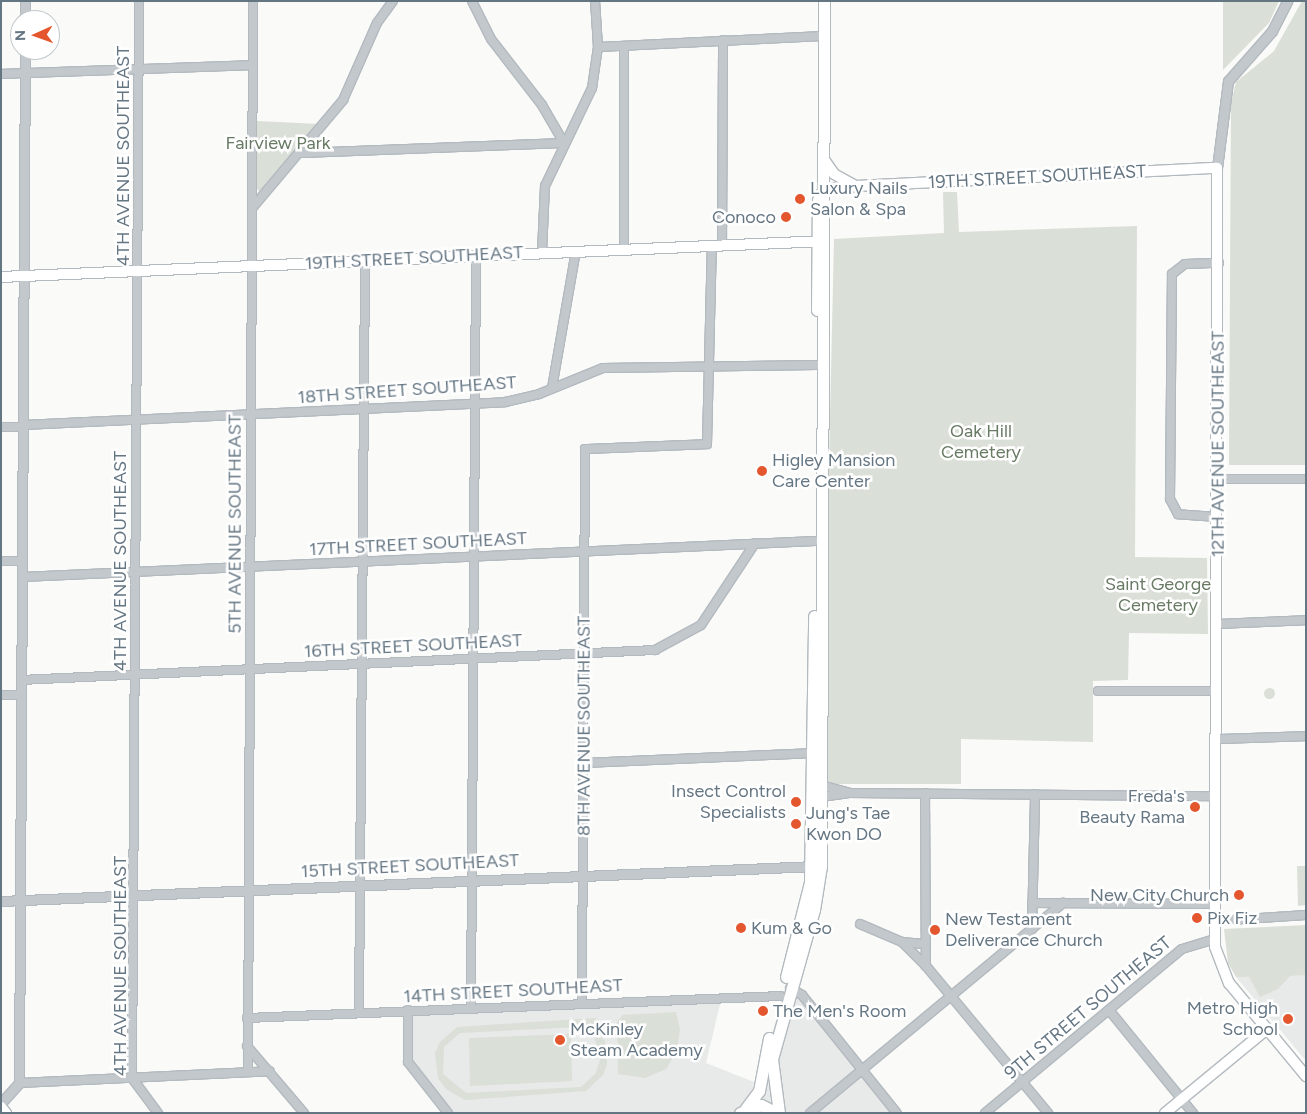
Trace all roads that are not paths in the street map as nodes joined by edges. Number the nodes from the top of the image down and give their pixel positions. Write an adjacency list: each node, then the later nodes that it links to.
1 (139, 1): 14 (street, 4TH AVENUE SOUTHEAST)
2 (253, 1): 13 (street, 5TH AVENUE SOUTHEAST)
3 (393, 1): 18 (street)
4 (472, 1): 17 (street)
5 (595, 1): 11 (street)
6 (824, 1): 8 (main road)
7 (1287, 1): 20 (street, 12TH AVENUE SOUTHEAST)
8 (824, 36): 9 (street); 19 (main road)
9 (723, 40): 10 (street); 25 (street)
10 (624, 46): 11 (street); 26 (street)
11 (598, 47): 17 (street)
12 (25, 60): 16 (street)
13 (253, 65): 14 (street); 23 (street, 5TH AVENUE SOUTHEAST)
14 (139, 71): 16 (street); 33 (street, 4TH AVENUE SOUTHEAST)
15 (1, 74): 16 (street)
16 (25, 74): 35 (street)
17 (564, 143): 18 (street); 27 (street)
18 (302, 153): 23 (street)
19 (823, 158): 21 (main road); 22 (main road)
20 (1217, 168): 21 (main road, 19TH STREET SOUTHEAST); 31 (main road, 12TH AVENUE SOUTHEAST)
21 (856, 186): 22 (main road, 19TH STREET SOUTHEAST)
22 (823, 190): 24 (main road)
23 (253, 207): 32 (street, 5TH AVENUE SOUTHEAST)
24 (822, 241): 25 (main road, 19TH STREET SOUTHEAST); 36 (main road); 75 (main road)
25 (717, 245): 26 (main road, 19TH STREET SOUTHEAST); 37 (street)
26 (624, 249): 28 (main road, 19TH STREET SOUTHEAST)
27 (542, 252): 28 (main road, 19TH STREET SOUTHEAST); 29 (main road, 19TH STREET SOUTHEAST)
28 (576, 252): 38 (street)
29 (476, 256): 30 (main road, 19TH STREET SOUTHEAST); 39 (street)
30 (365, 261): 32 (main road, 19TH STREET SOUTHEAST); 40 (street)
31 (1219, 264): 45 (main road, 12TH AVENUE SOUTHEAST); 47 (street)
32 (252, 266): 33 (main road, 19TH STREET SOUTHEAST); 41 (street, 5TH AVENUE SOUTHEAST)
33 (137, 272): 35 (main road, 19TH STREET SOUTHEAST); 42 (street, 4TH AVENUE SOUTHEAST)
34 (1, 277): 35 (main road, 19TH STREET SOUTHEAST)
35 (24, 277): 43 (street)
36 (817, 364): 37 (street, 18TH STREET SOUTHEAST); 48 (main road)
37 (709, 366): 38 (street, 18TH STREET SOUTHEAST); 50 (street, 8TH AVENUE SOUTHEAST)
38 (552, 388): 39 (street, 18TH STREET SOUTHEAST)
39 (474, 404): 40 (street, 18TH STREET SOUTHEAST); 51 (street)
40 (364, 409): 41 (street, 18TH STREET SOUTHEAST); 54 (street)
41 (251, 415): 42 (street, 18TH STREET SOUTHEAST); 55 (street, 5TH AVENUE SOUTHEAST)
42 (136, 420): 43 (street, 18TH STREET SOUTHEAST); 56 (street, 4TH AVENUE SOUTHEAST)
43 (23, 426): 44 (street, 18TH STREET SOUTHEAST); 53 (street)
44 (1, 427)
45 (1217, 478): 46 (street); 47 (main road, 12TH AVENUE SOUTHEAST)
46 (1306, 479)
47 (1217, 517): 59 (main road, 12TH AVENUE SOUTHEAST)
48 (815, 541): 49 (street, 17TH STREET SOUTHEAST); 70 (main road)
49 (755, 543): 50 (street, 17TH STREET SOUTHEAST); 60 (street, 16TH STREET SOUTHEAST)
50 (585, 551): 51 (street, 17TH STREET SOUTHEAST); 60 (street, 8TH AVENUE SOUTHEAST)
51 (474, 556): 54 (street, 17TH STREET SOUTHEAST); 61 (street)
52 (1, 561): 53 (street)
53 (22, 561): 57 (street)
54 (363, 562): 55 (street, 17TH STREET SOUTHEAST); 62 (street)
55 (250, 567): 56 (street, 17TH STREET SOUTHEAST); 63 (street, 5TH AVENUE SOUTHEAST)
56 (135, 572): 57 (street, 17TH STREET SOUTHEAST); 64 (street, 4TH AVENUE SOUTHEAST)
57 (22, 578): 65 (street)
58 (1306, 620): 59 (street)
59 (1216, 624): 67 (main road, 12TH AVENUE SOUTHEAST)
60 (584, 653): 61 (street, 16TH STREET SOUTHEAST); 74 (street, 8TH AVENUE SOUTHEAST)
61 (473, 658): 62 (street, 16TH STREET SOUTHEAST); 83 (street)
62 (362, 664): 63 (street, 16TH STREET SOUTHEAST); 84 (street)
63 (249, 669): 64 (street, 16TH STREET SOUTHEAST); 85 (street, 5TH AVENUE SOUTHEAST)
64 (135, 675): 65 (street, 16TH STREET SOUTHEAST); 86 (street, 4TH AVENUE SOUTHEAST)
65 (21, 680): 69 (street)
66 (1098, 691): 67 (street)
67 (1216, 691): 72 (main road, 12TH AVENUE SOUTHEAST)
68 (1, 695): 69 (street)
69 (21, 695): 88 (street)
70 (810, 726): 73 (main road); 80 (main road)
71 (1306, 736): 72 (street)
72 (1216, 739): 79 (main road, 12TH AVENUE SOUTHEAST)
73 (810, 752): 74 (street); 81 (main road)
74 (584, 763): 82 (street, 8TH AVENUE SOUTHEAST)
75 (822, 785): 76 (street); 80 (main road)
76 (848, 793): 77 (street); 80 (street)
77 (925, 793): 78 (street); 98 (street)
78 (1035, 794): 79 (street); 89 (street)
79 (1215, 796): 91 (main road, 12TH AVENUE SOUTHEAST)
80 (821, 797): 81 (main road)
81 (815, 866): 82 (street, 15TH STREET SOUTHEAST); 100 (main road); 101 (main road)
82 (583, 875): 83 (street, 15TH STREET SOUTHEAST); 103 (street, 8TH AVENUE SOUTHEAST)
83 (471, 880): 84 (street, 15TH STREET SOUTHEAST); 104 (street)
84 (360, 885): 85 (street, 15TH STREET SOUTHEAST); 107 (street)
85 (248, 890): 86 (street, 15TH STREET SOUTHEAST); 108 (street, 5TH AVENUE SOUTHEAST)
86 (134, 896): 88 (street, 15TH STREET SOUTHEAST); 115 (street, 4TH AVENUE SOUTHEAST)
87 (1, 900): 88 (street, 15TH STREET SOUTHEAST)
88 (19, 901): 117 (street)
89 (1032, 903): 90 (street); 95 (street)
90 (1063, 903): 91 (street); 95 (street)
91 (1215, 904): 93 (main road, 12TH AVENUE SOUTHEAST)
92 (1306, 915): 93 (street)
93 (1214, 921): 96 (main road, 12TH AVENUE SOUTHEAST)
94 (860, 924): 97 (street)
95 (1032, 929): 102 (street)
96 (1214, 939): 106 (street, 9TH STREET SOUTHEAST); 109 (main road, 12TH AVENUE SOUTHEAST)
97 (902, 942): 98 (street); 99 (street)
98 (924, 944): 99 (street)
99 (926, 966): 102 (street)
100 (790, 988): 111 (street); 126 (main road)
101 (781, 996): 103 (street, 14TH STREET SOUTHEAST); 121 (main road)
102 (950, 996): 111 (street); 116 (street)
103 (582, 1002): 104 (street, 14TH STREET SOUTHEAST)
104 (471, 1008): 105 (street, 14TH STREET SOUTHEAST)
105 (408, 1010): 107 (street, 14TH STREET SOUTHEAST); 125 (street)
106 (1109, 1010): 116 (street, 9TH STREET SOUTHEAST); 118 (street)
107 (359, 1013): 108 (street, 14TH STREET SOUTHEAST)
108 (247, 1018): 110 (street, 5TH AVENUE SOUTHEAST)
109 (1267, 1029): 114 (main road, 12TH AVENUE SOUTHEAST); 118 (main road)
110 (247, 1046): 112 (street); 113 (street, 5TH AVENUE SOUTHEAST)
111 (862, 1069): 127 (street); 128 (street)
112 (270, 1071): 113 (street); 124 (street)
113 (248, 1072): 115 (street)
114 (1306, 1076)
115 (132, 1078): 117 (street); 123 (street, 4TH AVENUE SOUTHEAST)
116 (1023, 1081): 129 (street, 9TH STREET SOUTHEAST); 130 (street)
117 (18, 1083): 119 (street)
118 (1182, 1099): 131 (main road); 132 (street)
119 (1, 1103)
120 (1, 1107): 122 (main road)
121 (743, 1110): 126 (main road)
122 (6, 1113)
123 (158, 1113)
124 (304, 1113)
125 (448, 1113)
126 (778, 1113)
127 (810, 1113)
128 (897, 1113)
129 (985, 1113)
130 (1048, 1113)
131 (1165, 1113)
132 (1193, 1113)

